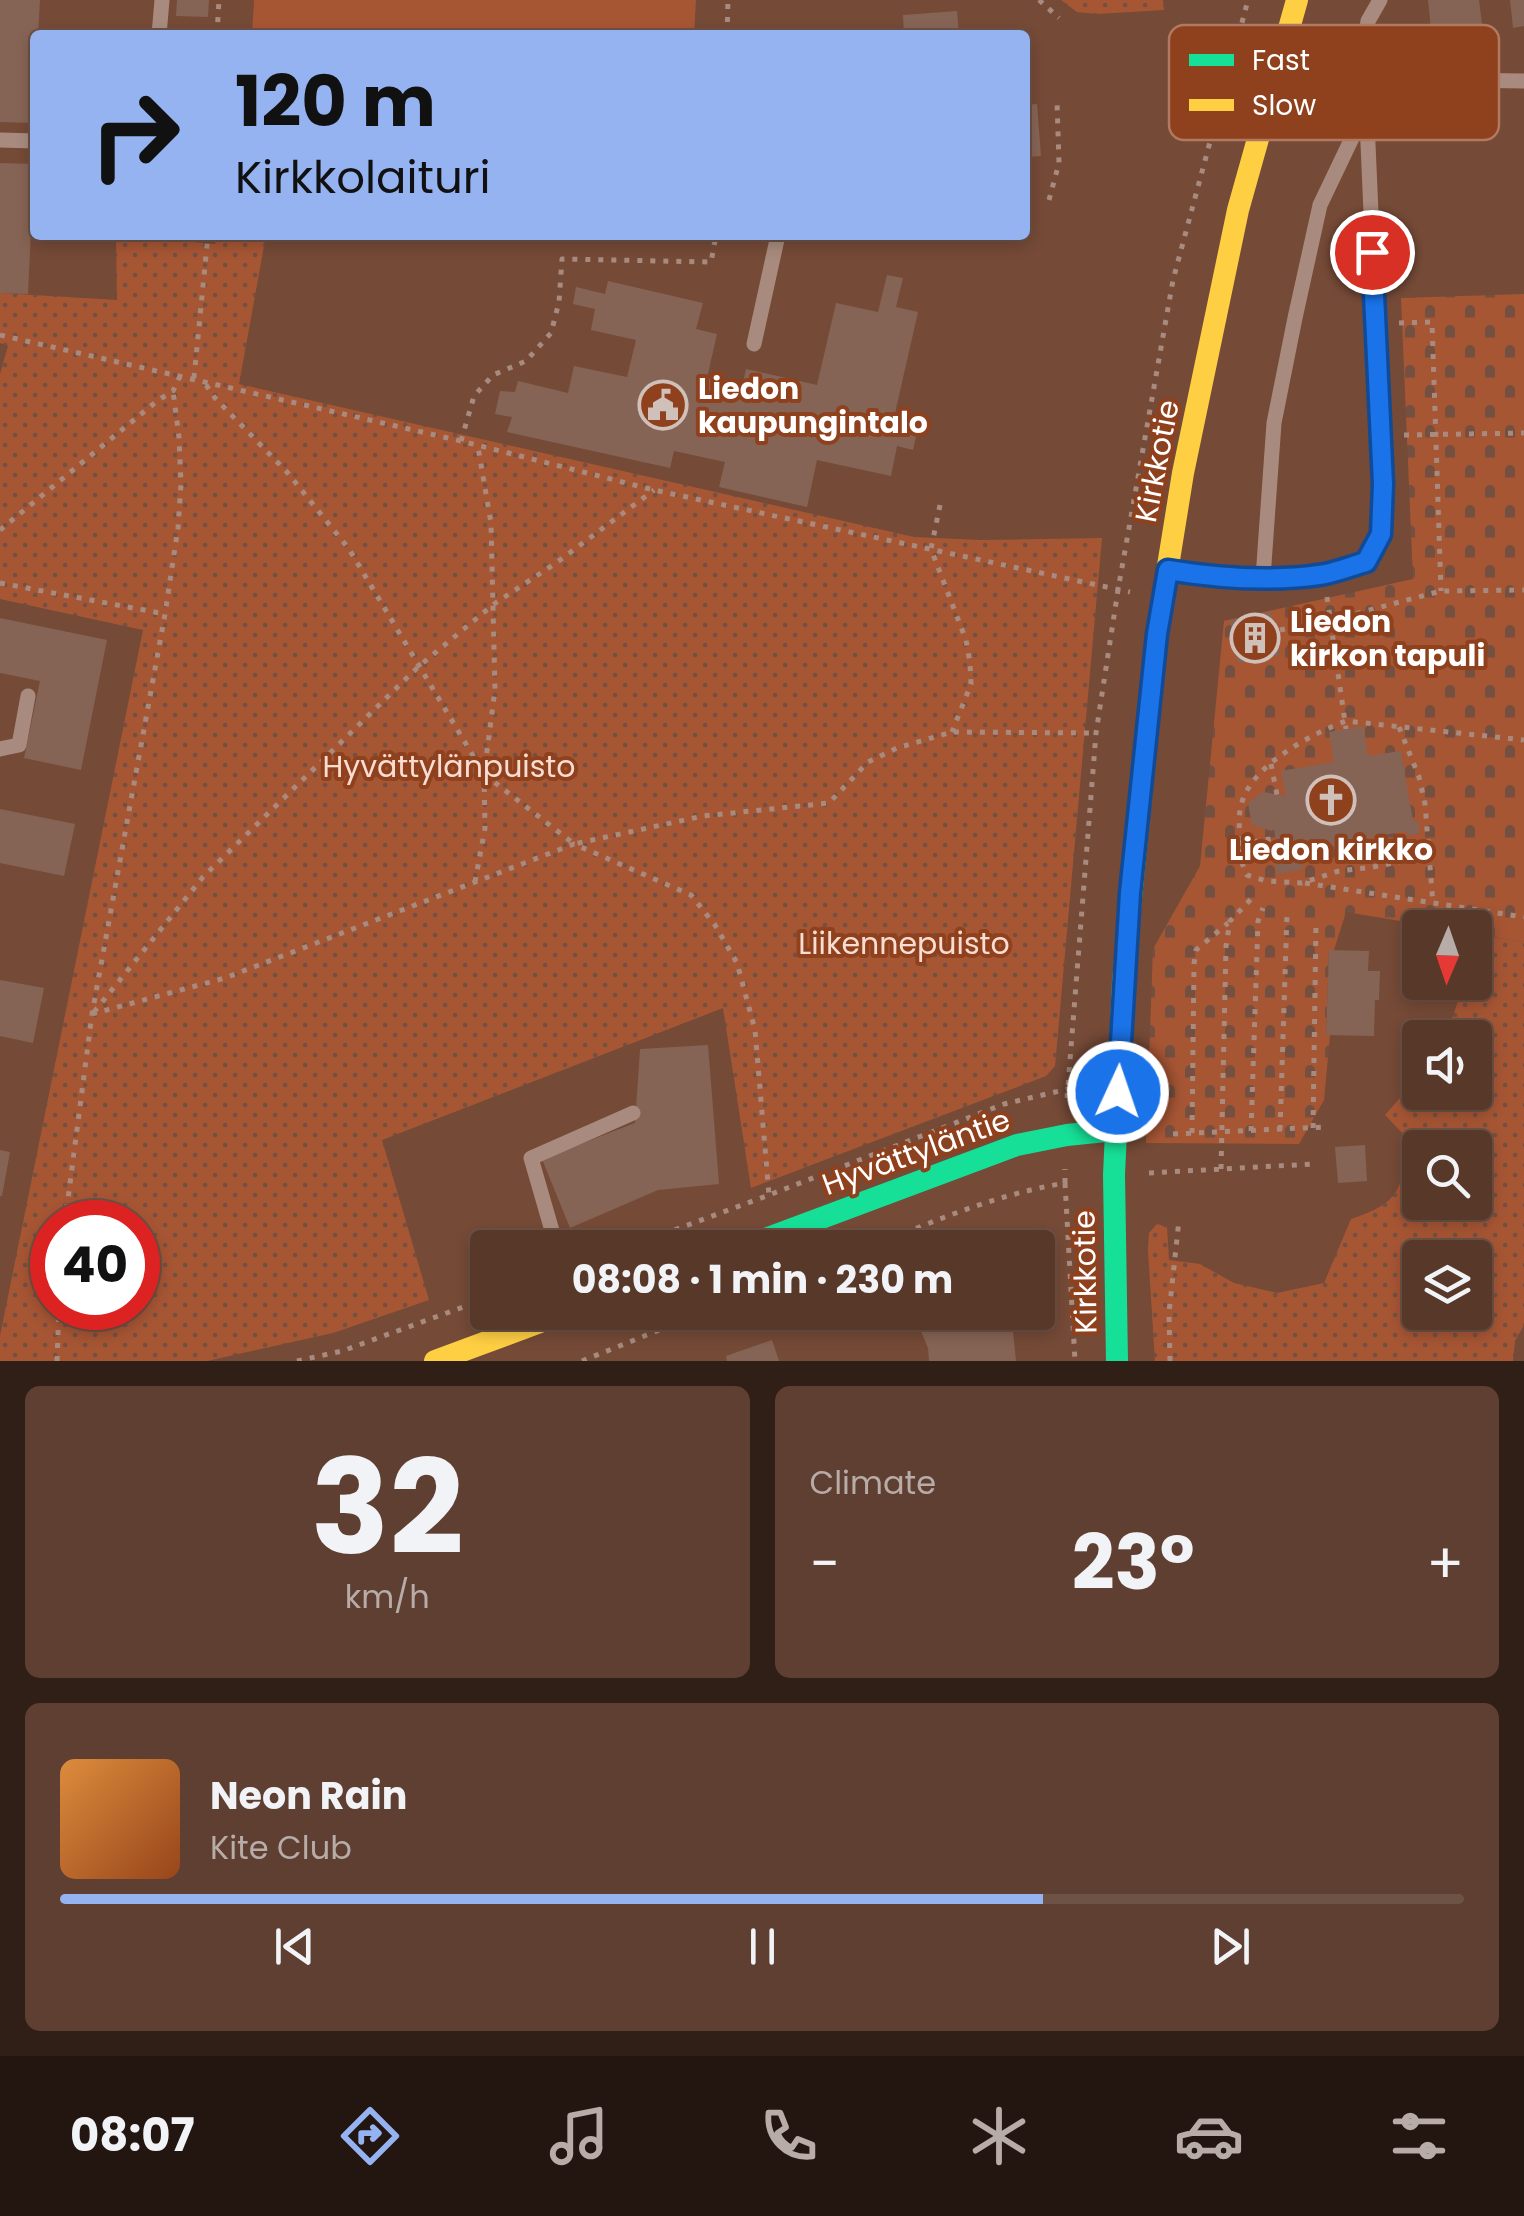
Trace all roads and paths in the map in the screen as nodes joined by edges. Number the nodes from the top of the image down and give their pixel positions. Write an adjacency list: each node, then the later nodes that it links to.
1 (162, 0): 12 (lane)
2 (218, 0): 13 (path)
3 (728, 0): 14 (path)
4 (1039, 0): 8 (path)
5 (1248, 0): 9 (path)
6 (1297, 0): 10 (street, Kirkkotie)
7 (1380, 0): 11 (lane)
8 (1059, 18)
9 (1241, 25)
10 (1291, 25)
11 (1368, 25)
12 (159, 30)
13 (217, 30)
14 (727, 30)
15 (1499, 81): 16 (lane)
16 (1524, 81)
17 (1056, 102): 24 (path)
18 (0, 140): 23 (lane)
19 (1210, 140): 48 (path)
20 (1258, 140): 44 (street, Kirkkotie)
21 (1351, 140): 46 (lane)
22 (1367, 140): 28 (lane)
23 (30, 141)
24 (1050, 200)
25 (208, 240): 32 (path)
26 (715, 240): 38 (path)
27 (777, 240): 30 (lane)
28 (1376, 323): 36 (path); 37 (lane)
29 (0, 334): 31 (path)
30 (754, 344)
31 (180, 376): 32 (path); 34 (path)
32 (194, 378): 33 (path)
33 (204, 382): 38 (path); 56 (path)
34 (173, 391): 42 (path); 53 (path)
35 (1524, 433): 36 (path)
36 (1438, 434): 37 (path); 50 (path)
37 (1380, 436): 45 (lane)
38 (461, 441): 39 (path)
39 (477, 446): 40 (path); 52 (path)
40 (654, 490): 43 (path); 52 (path)
41 (940, 505): 43 (path)
42 (0, 530)
43 (931, 550): 48 (path); 60 (path)
44 (1168, 570): 46 (lane); 51 (street, Kirkkotie)
45 (1322, 575): 46 (lane); 54 (path)
46 (1263, 578)
47 (0, 583): 53 (path)
48 (1118, 590): 51 (path); 61 (path)
49 (1524, 590): 50 (path)
50 (1441, 591): 54 (path)
51 (1162, 599): 86 (street, Kirkkotie)
52 (494, 604): 56 (path); 65 (path)
53 (166, 614): 80 (path)
54 (1332, 620): 55 (path); 58 (path)
55 (1280, 630)
56 (418, 667): 65 (path); 80 (path)
57 (28, 696): 63 (lane)
58 (1346, 725): 59 (path); 64 (path)
59 (1398, 726): 62 (path); 70 (path)
60 (952, 732): 61 (path); 68 (path)
61 (1096, 733): 81 (path)
62 (1524, 740)
63 (0, 749)
64 (1271, 764): 66 (path); 69 (path)
65 (484, 774): 68 (path); 71 (path)
66 (1277, 795)
67 (1276, 838): 69 (path)
68 (574, 844): 71 (path); 97 (path)
69 (1240, 844): 72 (path)
70 (1429, 856): 72 (path); 74 (path)
71 (475, 882): 80 (path)
72 (1302, 883): 74 (path)
73 (1252, 898): 78 (path)
74 (1433, 904): 77 (path)
75 (1262, 908): 88 (path)
76 (1286, 914): 87 (path)
77 (1524, 917)
78 (1230, 921): 89 (path); 90 (path)
79 (1316, 922): 85 (path)
80 (92, 1014): 98 (path)
81 (1068, 1090): 82 (path); 97 (path)
82 (1067, 1105)
83 (633, 1113): 100 (lane)
84 (1324, 1127): 85 (path)
85 (1313, 1128): 87 (path)
86 (1116, 1130): 102 (street, Hyvättyläntie); 113 (street, Kirkkotie)
87 (1280, 1130): 88 (path)
88 (1251, 1131): 90 (path)
89 (1192, 1133): 90 (path); 91 (path)
90 (1222, 1133): 94 (path)
91 (1173, 1134)
92 (1066, 1157): 96 (path)
93 (1313, 1164): 94 (path)
94 (1222, 1169): 95 (path)
95 (1149, 1173)
96 (1065, 1183): 103 (path); 112 (path)
97 (769, 1195): 101 (path)
98 (68, 1200)
99 (1180, 1220): 114 (path)
100 (552, 1230)
101 (675, 1230)
102 (790, 1230)
103 (913, 1230)
104 (470, 1305): 109 (path)
105 (58, 1330): 108 (path)
106 (519, 1330): 110 (street)
107 (659, 1330): 111 (path)
108 (57, 1361)
109 (297, 1361)
110 (435, 1361)
111 (582, 1361)
112 (1075, 1361)
113 (1117, 1361)
114 (1170, 1361)

